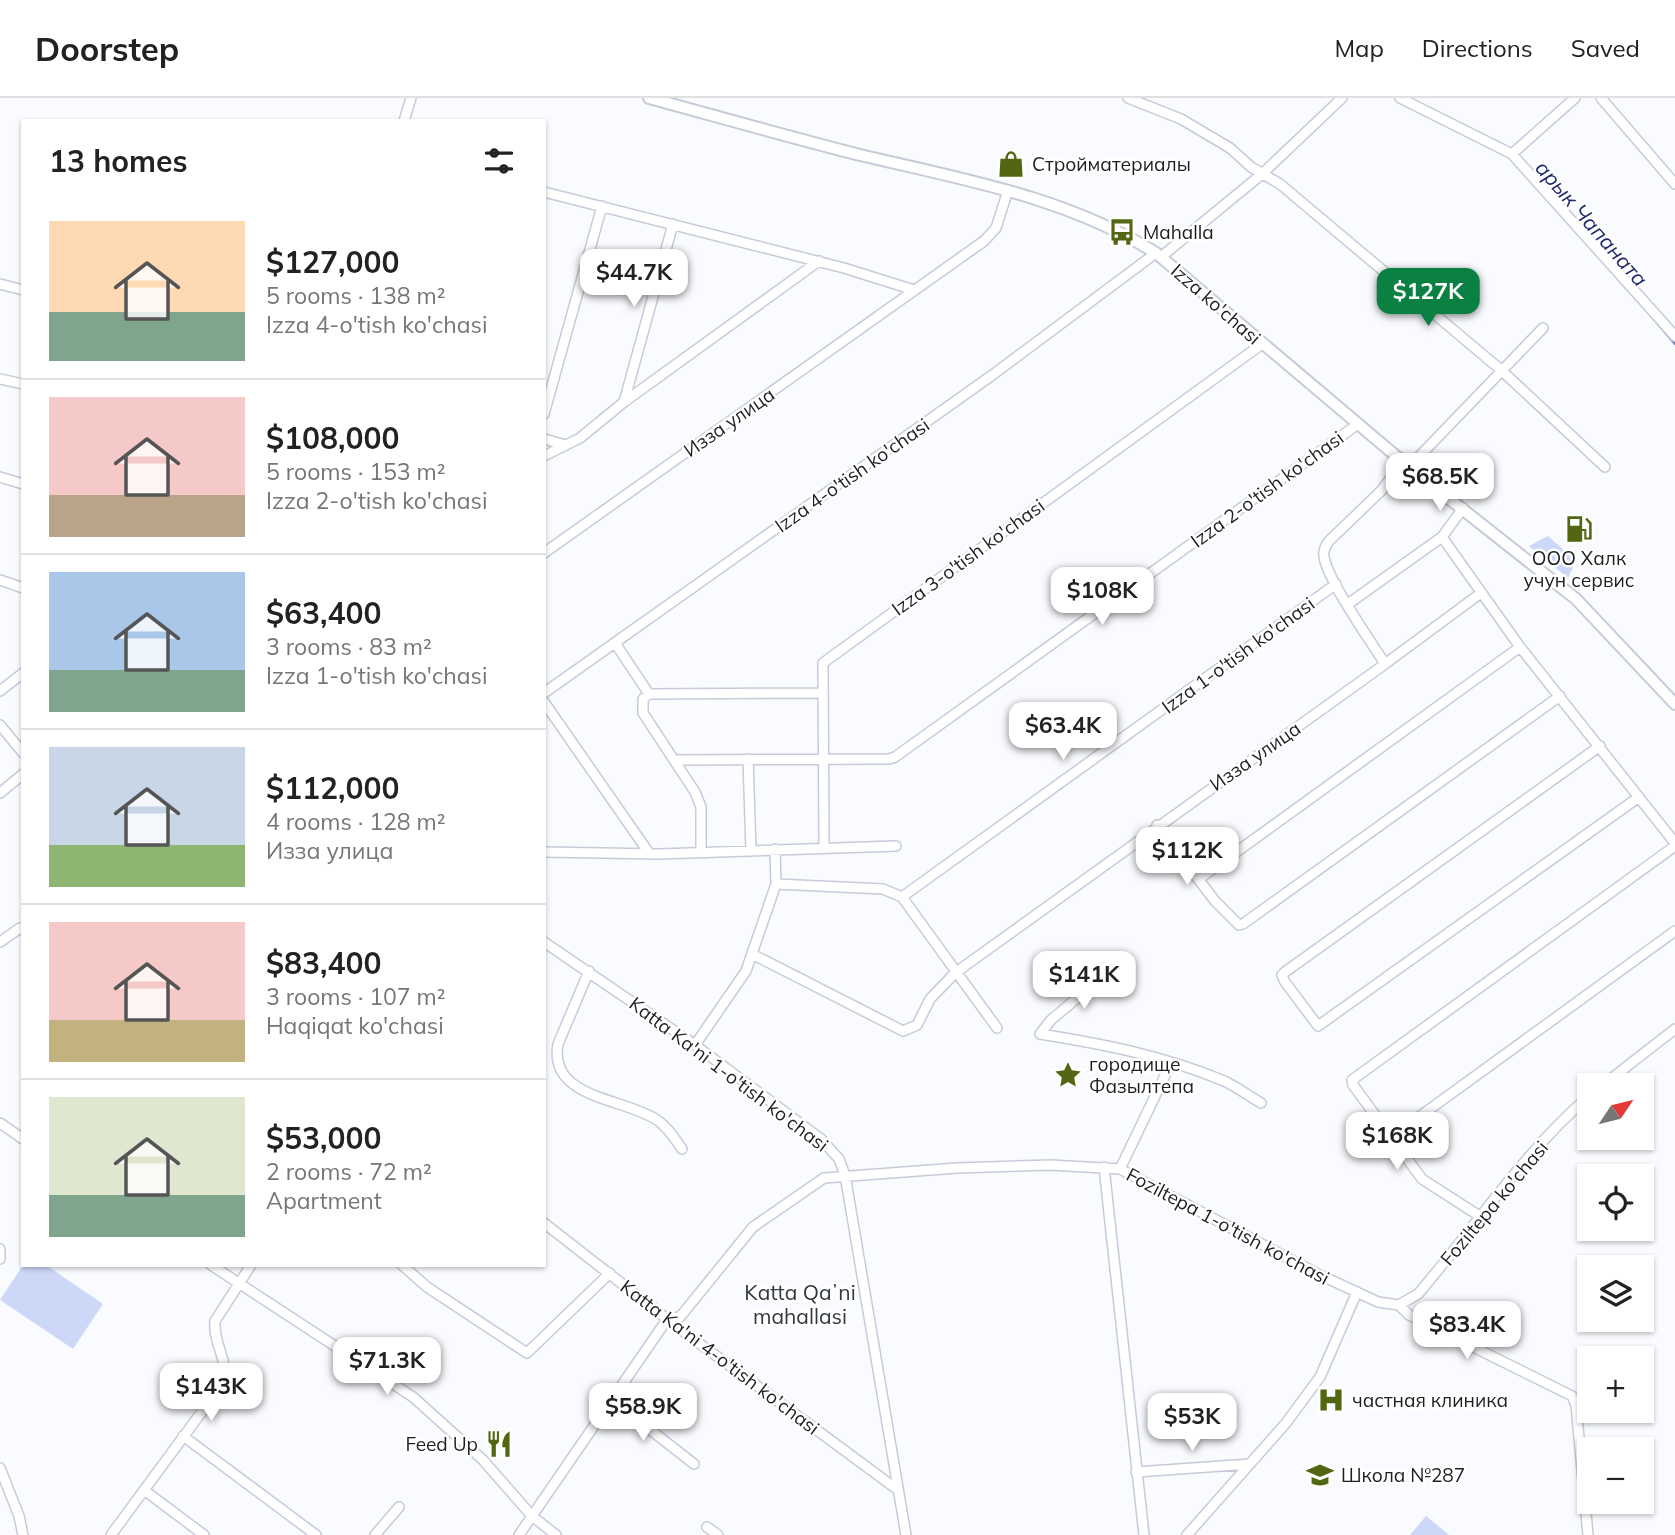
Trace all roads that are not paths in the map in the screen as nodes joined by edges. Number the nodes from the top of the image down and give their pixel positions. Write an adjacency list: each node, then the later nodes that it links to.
1 (411, 98): 8 (street)
2 (649, 98): 12 (main road, Izza ko'chasi)
3 (1128, 98): 10 (street)
4 (1342, 98): 10 (street, Izza 4-o'tish ko'chasi)
5 (1400, 98): 9 (street)
6 (1574, 98): 9 (street)
7 (1601, 98): 11 (street)
8 (405, 119)
9 (1512, 154): 22 (street)
10 (1262, 174): 16 (street, Izza 4-o'tish ko'chasi); 24 (street)
11 (1675, 184)
12 (1008, 190): 16 (main road, Izza ko'chasi); 20 (street, Изза улица)
13 (546, 192): 14 (street)
14 (602, 206): 15 (street); 28 (street)
15 (673, 223): 17 (street); 27 (street)
16 (1158, 255): 23 (main road, Izza ko'chasi); 45 (street, Izza 4-o'tish ko'chasi)
17 (819, 261): 20 (street); 27 (street)
18 (0, 284): 19 (street)
19 (21, 289)
20 (914, 290): 39 (street, Изза улица)
21 (1543, 328): 24 (street)
22 (1675, 336)
23 (1262, 344): 29 (main road, Izza ko'chasi); 51 (street, Izza 3-o'tish ko'chasi)
24 (1501, 370): 33 (street); 34 (street)
25 (0, 379): 26 (street)
26 (21, 384)
27 (624, 402): 31 (street)
28 (546, 407)
29 (1358, 424): 33 (main road, Izza ko'chasi); 61 (street, Izza 2-o'tish ko'chasi)
30 (546, 440): 31 (street)
31 (566, 445): 32 (street)
32 (546, 455)
33 (1406, 464): 37 (main road, Izza ko'chasi); 41 (street)
34 (1605, 467)
35 (0, 477): 36 (street)
36 (21, 483)
37 (1463, 508): 38 (street); 54 (main road, Izza ko'chasi)
38 (1441, 537): 43 (street); 44 (street)
39 (546, 552)
40 (0, 580): 42 (street)
41 (1336, 584): 44 (street); 76 (street, Izza 1-o'tish ko'chasi)
42 (21, 587)
43 (1482, 593): 46 (street); 47 (street, Изза улица)
44 (1348, 604): 47 (street)
45 (615, 643): 50 (street, Izza 4-o'tish ko'chasi); 52 (street)
46 (1521, 647): 53 (street); 74 (street)
47 (1385, 664): 65 (street, Изза улица)
48 (21, 675): 49 (street)
49 (0, 691)
50 (546, 692)
51 (822, 693): 52 (street); 61 (street, Izza 3-o'tish ko'chasi)
52 (649, 694): 60 (street)
53 (1560, 696): 57 (street); 74 (street)
54 (1675, 704)
55 (546, 705): 73 (street)
56 (0, 725): 58 (street)
57 (1600, 746): 64 (street); 64 (street)
58 (21, 751)
59 (748, 759): 60 (street, Izza 2-o'tish ko'chasi); 61 (street, Izza 2-o'tish ko'chasi); 70 (street)
60 (675, 760): 71 (street)
61 (822, 761): 68 (street, Izza 3-o'tish ko'chasi)
62 (21, 776): 63 (street)
63 (0, 793)
64 (1639, 797): 66 (street)
65 (1157, 825): 74 (street); 84 (street, Изза улица)
66 (1675, 844): 94 (street)
67 (896, 846): 68 (street)
68 (824, 848): 69 (street)
69 (775, 849): 70 (street); 75 (street)
70 (751, 850): 71 (street)
71 (701, 851): 73 (street)
72 (546, 852): 73 (street)
73 (649, 853)
74 (1199, 878)
75 (776, 884): 76 (street); 81 (street)
76 (902, 897): 84 (street)
77 (21, 928): 79 (street)
78 (1675, 931): 94 (street)
79 (0, 942)
80 (546, 943): 82 (street, Katta Ka'ni 1-o'tish ko'chasi)
81 (752, 954): 84 (street, Изза улица); 87 (street)
82 (589, 971): 87 (street, Katta Ka'ni 1-o'tish ko'chasi); 95 (street)
83 (1109, 971): 88 (street)
84 (955, 973): 85 (street)
85 (997, 1028)
86 (1675, 1029): 89 (street)
87 (695, 1045): 98 (street, Katta Ka'ni 1-o'tish ko'chasi)
88 (1171, 1063): 90 (street); 97 (street)
89 (1618, 1073)
90 (1261, 1103)
91 (1577, 1108): 99 (street, Foziltepa ko'chasi)
92 (0, 1123): 93 (street)
93 (21, 1138)
94 (1390, 1138): 99 (street)
95 (682, 1149)
96 (1104, 1167): 97 (street, Foziltepa 1-o'tish ko'chasi); 98 (street, Foziltepa 1-o'tish ko'chasi); 116 (street)
97 (1120, 1169): 108 (street, Foziltepa 1-o'tish ko'chasi)
98 (845, 1175): 110 (street, Foziltepa 1-o'tish ko'chasi); 118 (street, Katta Ka'ni 1-o'tish ko'chasi)
99 (1481, 1217): 109 (street, Foziltepa ko'chasi)
100 (546, 1225): 106 (street, Katta Ka'ni 4-o'tish ko'chasi)
101 (0, 1249): 102 (street)
102 (0, 1259)
103 (214, 1267): 107 (street)
104 (250, 1267): 107 (street)
105 (404, 1267): 106 (street)
106 (610, 1273): 110 (street, Katta Ka'ni 4-o'tish ko'chasi)
107 (239, 1284): 112 (street); 120 (street)
108 (1357, 1292): 109 (street); 114 (street)
109 (1399, 1305): 133 (street)
110 (668, 1318): 111 (street, Foziltepa 1-o'tish ko'chasi); 118 (street, Katta Ka'ni 4-o'tish ko'chasi)
111 (611, 1399): 113 (street); 120 (street, Foziltepa 1-o'tish ko'chasi)
112 (183, 1436): 117 (street); 125 (street)
113 (694, 1464)
114 (1250, 1464): 116 (street); 132 (street)
115 (0, 1468): 122 (street)
116 (1136, 1472): 131 (street)
117 (144, 1490): 123 (street); 124 (street)
118 (898, 1490): 130 (street, Katta Ka'ni 1-o'tish ko'chasi)
119 (399, 1507): 126 (street)
120 (532, 1516): 127 (street, Foziltepa 1-o'tish ko'chasi); 128 (street)
121 (707, 1527): 129 (street)
122 (23, 1535)
123 (111, 1535)
124 (204, 1535)
125 (316, 1535)
126 (375, 1535)
127 (519, 1535)
128 (556, 1535)
129 (718, 1535)
130 (905, 1535)
131 (1144, 1535)
132 (1187, 1535)
133 (1588, 1535)

